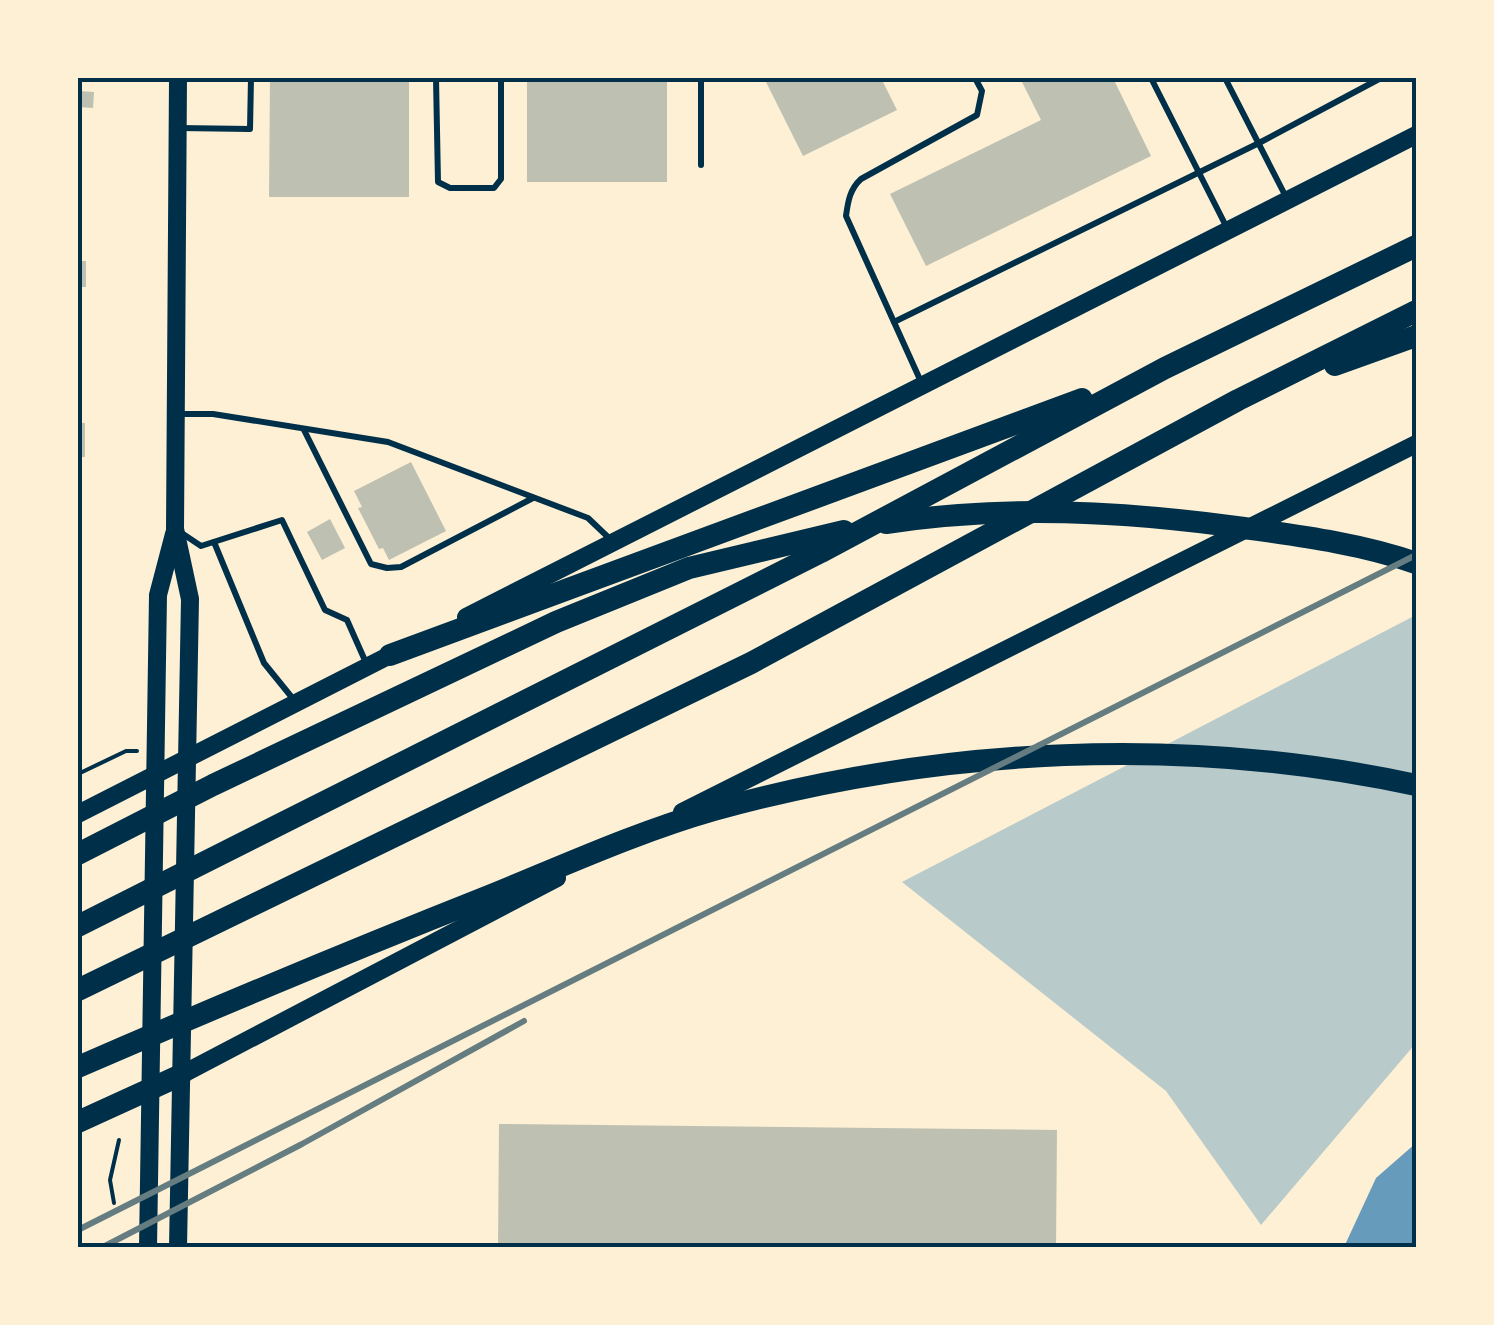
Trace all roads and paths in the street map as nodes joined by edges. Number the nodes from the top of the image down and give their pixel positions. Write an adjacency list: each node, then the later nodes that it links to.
1 (178, 78): 10 (main road)
2 (251, 78): 10 (lane)
3 (436, 78): 4 (lane)
4 (501, 78)
5 (702, 78): 13 (lane)
6 (975, 78): 19 (lane)
7 (1151, 78): 14 (lane)
8 (1225, 78): 12 (lane)
9 (1381, 78): 12 (lane)
10 (178, 128): 24 (main road)
11 (1416, 134): 15 (main road)
12 (1259, 143): 14 (lane); 15 (lane)
13 (701, 164)
14 (1198, 170): 16 (lane); 19 (lane)
15 (1288, 201): 16 (main road)
16 (1228, 232): 22 (main road)
17 (1416, 246): 21 (highway)
18 (1416, 311): 23 (highway)
19 (894, 322): 22 (lane)
20 (1416, 336): 23 (highway)
21 (1164, 368): 32 (highway); 42 (highway)
22 (924, 387): 30 (main road)
23 (1238, 400): 43 (highway)
24 (176, 414): 25 (lane); 28 (main road)
25 (304, 428): 27 (lane); 27 (lane)
26 (1416, 444): 45 (main road)
27 (534, 498): 30 (lane)
28 (175, 528): 29 (lane); 35 (main road); 36 (main road)
29 (214, 542): 33 (lane); 34 (lane)
30 (614, 543): 32 (main road)
31 (1416, 563): 41 (highway)
32 (390, 656): 33 (main road)
33 (368, 667): 34 (main road)
34 (297, 703): 36 (main road)
35 (156, 745): 37 (path); 38 (main road)
36 (186, 759): 38 (main road); 45 (main road)
37 (78, 774)
38 (156, 775): 40 (main road); 46 (main road)
39 (1416, 785): 44 (highway)
40 (78, 814)
41 (78, 854)
42 (78, 926)
43 (79, 989)
44 (78, 1067)
45 (181, 1075): 46 (highway); 51 (main road)
46 (150, 1090): 47 (highway); 50 (main road)
47 (78, 1122)
48 (119, 1140): 49 (path)
49 (114, 1203)
50 (148, 1248)
51 (178, 1248)

